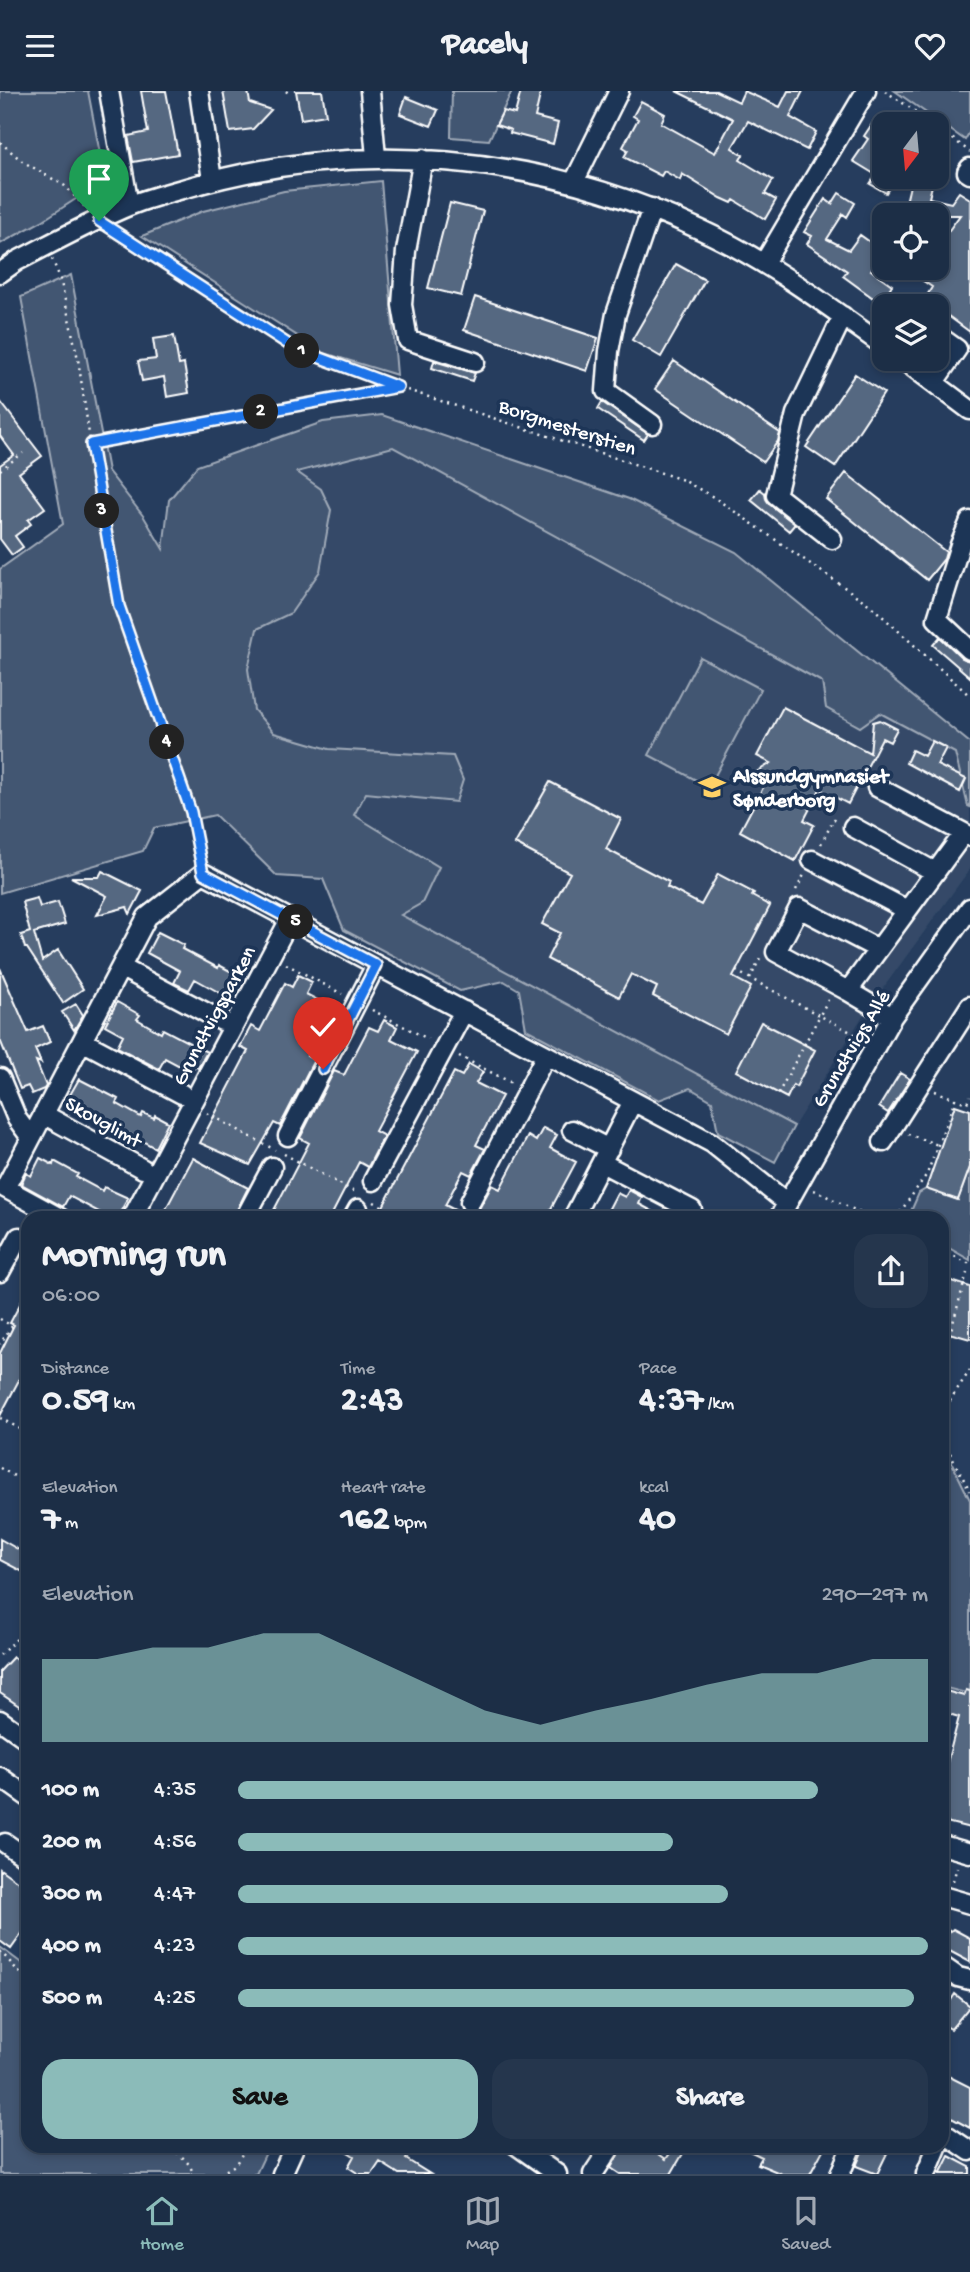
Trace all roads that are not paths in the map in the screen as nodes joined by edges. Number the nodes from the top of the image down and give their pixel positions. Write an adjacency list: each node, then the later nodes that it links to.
1 (109, 91): 12 (street)
2 (199, 91): 10 (street)
3 (370, 91): 6 (street)
4 (619, 91): 11 (street)
5 (866, 91): 14 (street)
6 (376, 157): 7 (street); 10 (street)
7 (423, 159): 11 (street); 20 (street)
8 (970, 168): 9 (street)
9 (970, 174)
10 (212, 180): 12 (street)
11 (574, 182): 13 (street)
12 (130, 206): 15 (street)
13 (652, 208): 14 (street); 25 (street)
14 (764, 263): 16 (street)
15 (0, 273)
16 (843, 316): 17 (street); 27 (street)
17 (872, 333)
18 (949, 343): 19 (street)
19 (949, 360)
20 (475, 362)
21 (918, 371): 23 (street)
22 (941, 371): 23 (street)
23 (933, 382): 24 (street)
24 (970, 410)
25 (653, 424)
26 (970, 521): 28 (street)
27 (832, 539)
28 (970, 650)
29 (877, 787): 31 (street)
30 (853, 827): 33 (street)
31 (967, 834): 33 (street)
32 (812, 860): 35 (street)
33 (935, 871): 35 (street)
34 (970, 908): 43 (street, Grundtvigs Allé)
35 (907, 910): 37 (street)
36 (290, 919): 38 (street); 39 (street, Skovglimt); 48 (street, Grundtvigsparken)
37 (878, 950): 40 (street); 40 (street)
38 (376, 965): 42 (street); 52 (street)
39 (122, 968): 44 (street); 45 (street, Skovglimt)
40 (842, 988): 43 (street)
41 (970, 1006): 54 (street)
42 (464, 1011): 46 (street); 58 (street)
43 (892, 1017): 61 (street, Grundtvigs Allé)
44 (222, 1021)
45 (82, 1041): 48 (street); 50 (street, Skovglimt)
46 (546, 1055): 49 (street); 60 (street)
47 (0, 1078): 53 (street)
48 (187, 1100): 63 (street, Grundtvigsparken)
49 (633, 1101): 55 (street); 61 (street)
50 (43, 1114): 53 (street, Skovglimt); 57 (street, Skovglimt)
51 (572, 1130): 55 (street)
52 (288, 1136)
53 (30, 1138): 59 (street, Skovglimt)
54 (883, 1142)
55 (605, 1156): 65 (street); 66 (street)
56 (272, 1167): 64 (street)
57 (142, 1168)
58 (373, 1181)
59 (2, 1192): 62 (street, Skovglimt)
60 (470, 1202)
61 (783, 1210)
62 (44, 1211)
63 (135, 1211)
64 (249, 1211)
65 (577, 1211)
66 (691, 1211)
67 (21, 1238): 68 (street)
68 (0, 1272)
69 (0, 1720): 70 (street)
70 (21, 1734)
71 (0, 1777): 72 (street)
72 (21, 1792)
73 (5, 1843): 76 (street)
74 (949, 1848): 75 (street)
75 (966, 1852)
76 (21, 1854)
77 (949, 1898): 78 (street)
78 (970, 1904)
79 (949, 1971): 80 (street)
80 (970, 1980)
81 (949, 2141): 82 (street)
82 (970, 2151)
83 (291, 2153): 88 (street)
84 (527, 2153): 89 (street)
85 (607, 2153): 90 (street)
86 (849, 2153): 91 (street)
87 (935, 2153): 92 (street)
88 (282, 2174)
89 (557, 2174)
90 (593, 2174)
91 (840, 2174)
92 (926, 2174)

